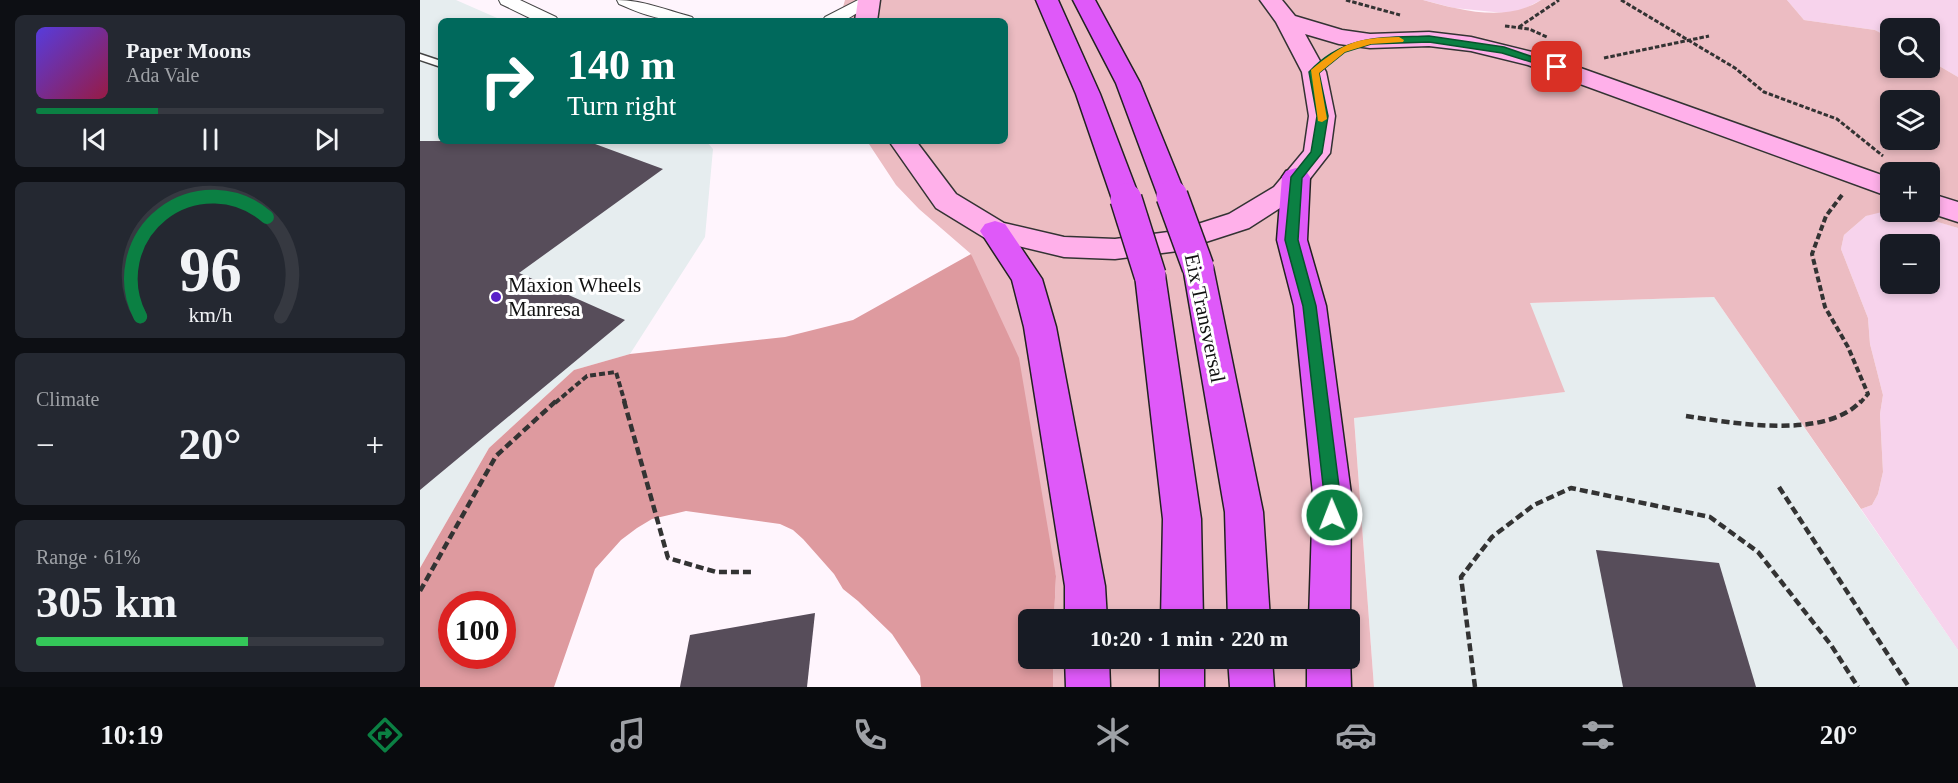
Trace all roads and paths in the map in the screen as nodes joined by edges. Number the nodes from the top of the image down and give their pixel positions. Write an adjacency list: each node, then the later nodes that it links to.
1 (507, 0): 9 (street)
2 (625, 0): 10 (street)
3 (1047, 0): 31 (highway, bridge)
4 (1084, 0): 32 (highway, Eix Transversal, bridge)
5 (1271, 0): 12 (street)
6 (1559, 0): 13 (path)
7 (1621, 0): 19 (path)
8 (868, 7): 11 (street)
9 (544, 18)
10 (675, 18)
11 (839, 18)
12 (1287, 21): 14 (street); 17 (street)
13 (1518, 28)
14 (1370, 41): 17 (street); 21 (street)
15 (420, 57): 16 (lane)
16 (438, 63)
17 (1314, 72): 20 (street)
18 (904, 144): 25 (street)
19 (1891, 161)
20 (1296, 177): 25 (street); 33 (highway)
21 (1864, 178): 22 (street); 26 (path)
22 (1880, 184)
23 (1940, 206): 24 (street)
24 (1958, 212)
25 (995, 231): 30 (highway)
26 (1686, 416)
27 (1779, 487): 44 (path)
28 (751, 572): 29 (path)
29 (420, 591)
30 (1086, 609)
31 (1182, 609)
32 (1248, 609)
33 (1330, 609)
34 (1087, 669): 38 (highway)
35 (1182, 669): 39 (highway)
36 (1251, 669): 40 (highway)
37 (1329, 669): 41 (highway)
38 (1088, 687)
39 (1182, 687)
40 (1252, 687)
41 (1329, 687)
42 (1475, 687): 43 (path)
43 (1858, 687)
44 (1909, 687)

